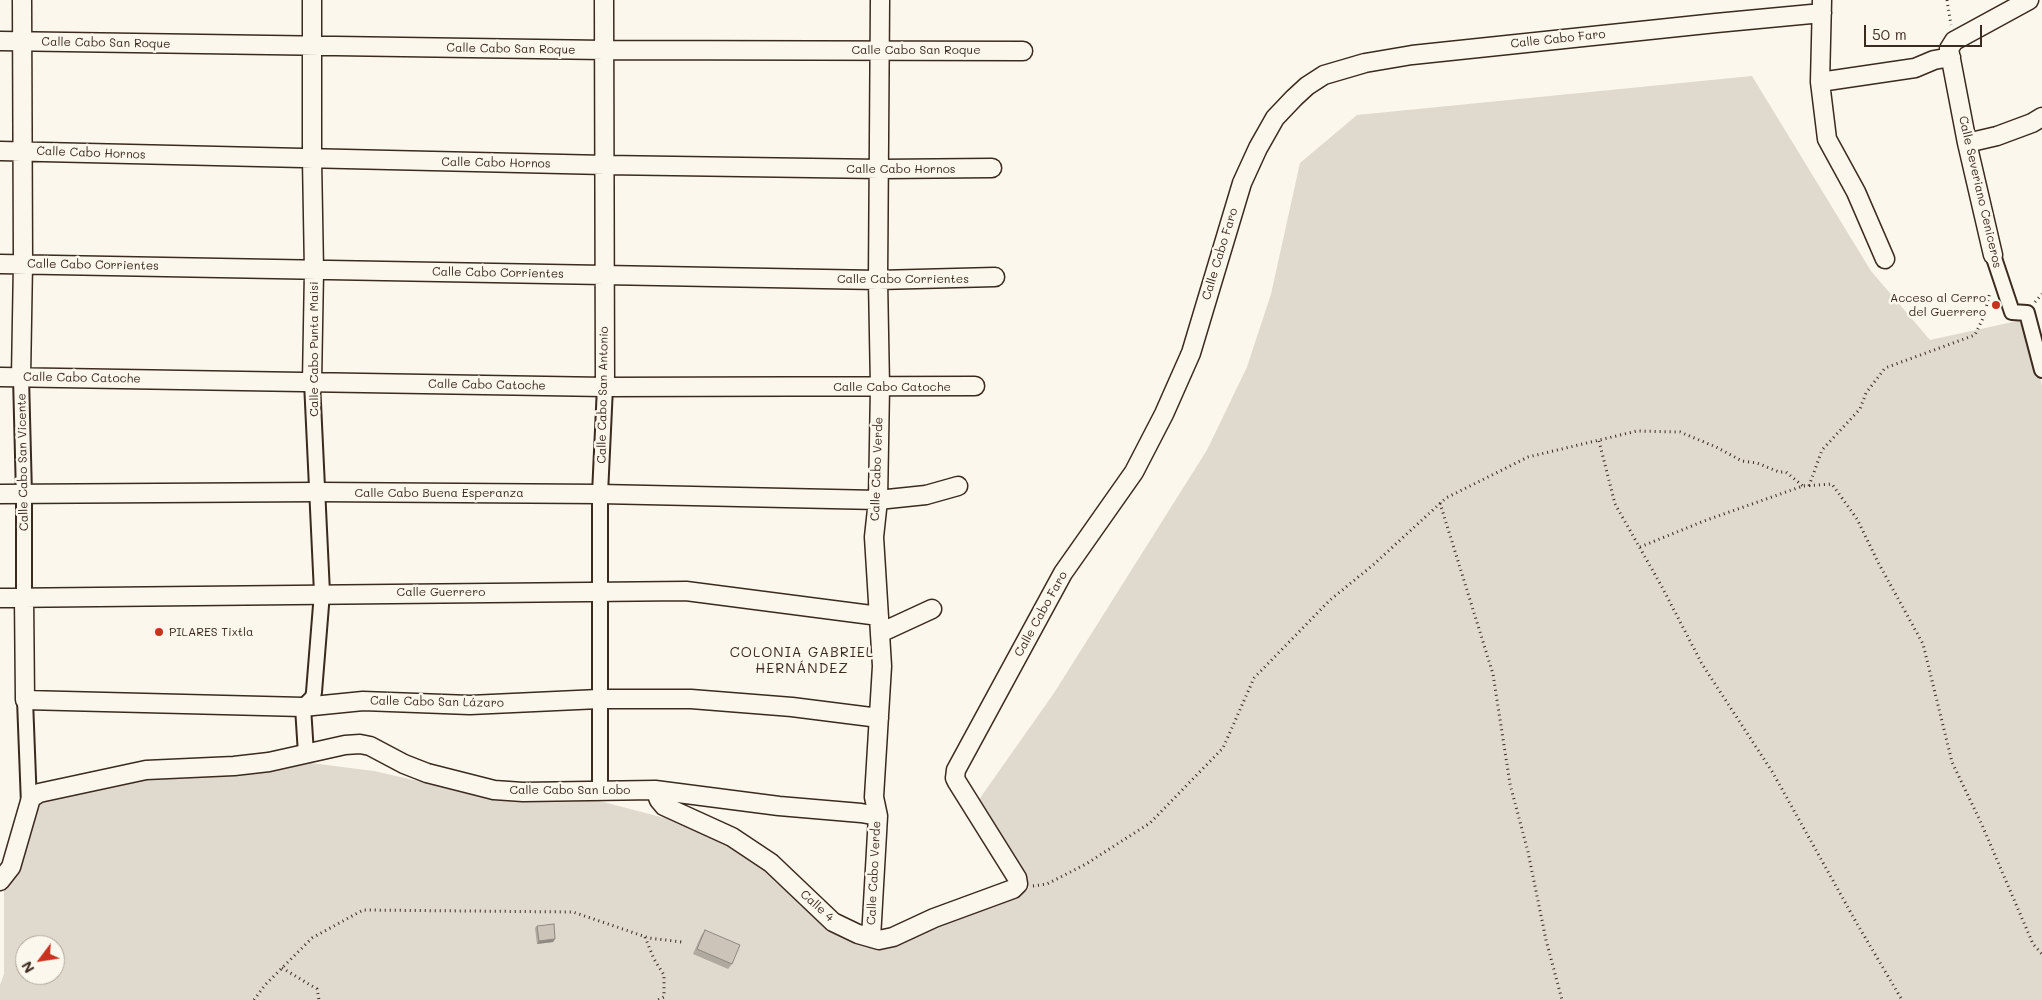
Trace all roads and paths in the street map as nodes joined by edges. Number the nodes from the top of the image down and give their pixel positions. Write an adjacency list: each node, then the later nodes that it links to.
1 (22, 0): 9 (street, Calle Cabo San Vicente)
2 (312, 0): 10 (street, Calle Cabo Punta Maisi)
3 (604, 0): 12 (street, Calle Cabo San Antonio)
4 (880, 0): 13 (street, Calle Cabo Verde)
5 (1947, 0): 11 (path)
6 (2029, 0): 11 (street)
7 (1822, 7): 15 (street); 67 (street, Calle Cabo Faro)
8 (0, 41): 9 (street, Calle Cabo San Roque)
9 (21, 41): 10 (street, Calle Cabo San Roque); 19 (street, Calle Cabo San Vicente)
10 (311, 46): 12 (street, Calle Cabo San Roque); 20 (street, Calle Cabo Punta Maisi)
11 (1952, 49): 15 (street); 17 (street, Calle Severiano Ceniceros)
12 (604, 50): 13 (street, Calle Cabo San Roque); 21 (street, Calle Cabo San Antonio)
13 (880, 50): 14 (street, Calle Cabo San Roque); 23 (street, Calle Cabo Verde)
14 (1023, 51)
15 (1820, 82): 25 (street)
16 (2042, 117): 17 (street)
17 (1967, 143): 24 (street, Calle Severiano Ceniceros)
18 (0, 151): 19 (street, Calle Cabo Hornos)
19 (22, 151): 20 (street, Calle Cabo Hornos); 26 (street, Calle Cabo San Vicente)
20 (312, 159): 21 (street, Calle Cabo Hornos); 28 (street, Calle Cabo Punta Maisi)
21 (605, 166): 23 (street, Calle Cabo Hornos); 29 (street, Calle Cabo San Antonio)
22 (992, 168): 23 (street, Calle Cabo Hornos)
23 (880, 169): 31 (street, Calle Cabo Verde)
24 (1993, 255): 33 (street, Calle Severiano Ceniceros)
25 (1885, 259)
26 (23, 263): 27 (street, Calle Cabo Corrientes); 28 (street, Calle Cabo Corrientes); 35 (street, Calle Cabo San Vicente)
27 (0, 264)
28 (314, 271): 29 (street, Calle Cabo Corrientes); 36 (street, Calle Cabo Punta Maisi)
29 (604, 275): 31 (street, Calle Cabo Corrientes); 38 (street, Calle Cabo San Antonio)
30 (995, 278): 31 (street, Calle Cabo Corrientes)
31 (878, 280): 39 (street, Calle Cabo Verde)
32 (1990, 290): 43 (path)
33 (2042, 370)
34 (0, 377): 35 (street, Calle Cabo Catoche)
35 (21, 378): 36 (street, Calle Cabo Catoche); 47 (street, Calle Cabo San Vicente)
36 (312, 382): 38 (street, Calle Cabo Catoche); 44 (street, Calle Cabo Punta Maisi)
37 (975, 386): 39 (street, Calle Cabo Catoche)
38 (605, 387): 39 (street, Calle Cabo Catoche); 46 (street, Calle Cabo San Antonio)
39 (880, 387): 48 (street, Calle Cabo Verde)
40 (1599, 441): 42 (path); 49 (path); 50 (path)
41 (958, 486): 48 (street, Calle Cabo Buena Esperanza)
42 (1803, 486): 43 (path); 50 (path)
43 (1809, 486): 71 (path)
44 (318, 492): 46 (street, Calle Cabo Buena Esperanza); 47 (street, Calle Cabo Buena Esperanza); 52 (street, Calle Cabo Punta Maisi)
45 (0, 494): 47 (street, Calle Cabo Buena Esperanza)
46 (600, 494): 48 (street, Calle Cabo Buena Esperanza); 51 (street, Calle Cabo San Antonio)
47 (24, 495): 53 (street, Calle Cabo San Vicente)
48 (878, 500): 56 (street, Calle Cabo Verde)
49 (1440, 503): 67 (path); 76 (path)
50 (1640, 547): 77 (path)
51 (599, 591): 52 (street, Calle Guerrero); 56 (street, Calle Guerrero); 57 (street, Calle Cabo San Antonio)
52 (322, 594): 53 (street, Calle Guerrero); 59 (street, Calle Cabo Punta Maisi)
53 (24, 597): 54 (street, Calle Guerrero); 58 (street, Calle Cabo San Vicente)
54 (0, 598)
55 (932, 609): 56 (street)
56 (880, 625): 60 (street, Calle Cabo Verde)
57 (599, 699): 59 (street, Calle Cabo San Lázaro); 60 (street, Calle Cabo San Lázaro); 62 (street, Calle Cabo San Antonio)
58 (25, 700): 59 (street, Calle Cabo San Lázaro); 64 (street, Calle Cabo San Vicente)
59 (303, 707): 61 (street)
60 (878, 718): 65 (street, Calle Cabo Verde)
61 (306, 754): 62 (street, Calle Cabo San Lobo); 64 (street, Calle Cabo San Lobo)
62 (600, 790): 63 (street, Calle Cabo San Lobo)
63 (657, 795): 65 (street, Calle Cabo San Lobo); 69 (street, Calle 4)
64 (29, 804): 66 (street)
65 (878, 816): 69 (street, Calle Cabo Verde)
66 (0, 881)
67 (1015, 886): 69 (street, Calle 4)
68 (645, 936): 70 (path); 72 (path); 75 (path)
69 (870, 938)
70 (682, 942)
71 (2042, 954)
72 (282, 968): 73 (path); 74 (path)
73 (254, 1000)
74 (319, 1000)
75 (658, 1000)
76 (1562, 1000)
77 (1902, 1000)

